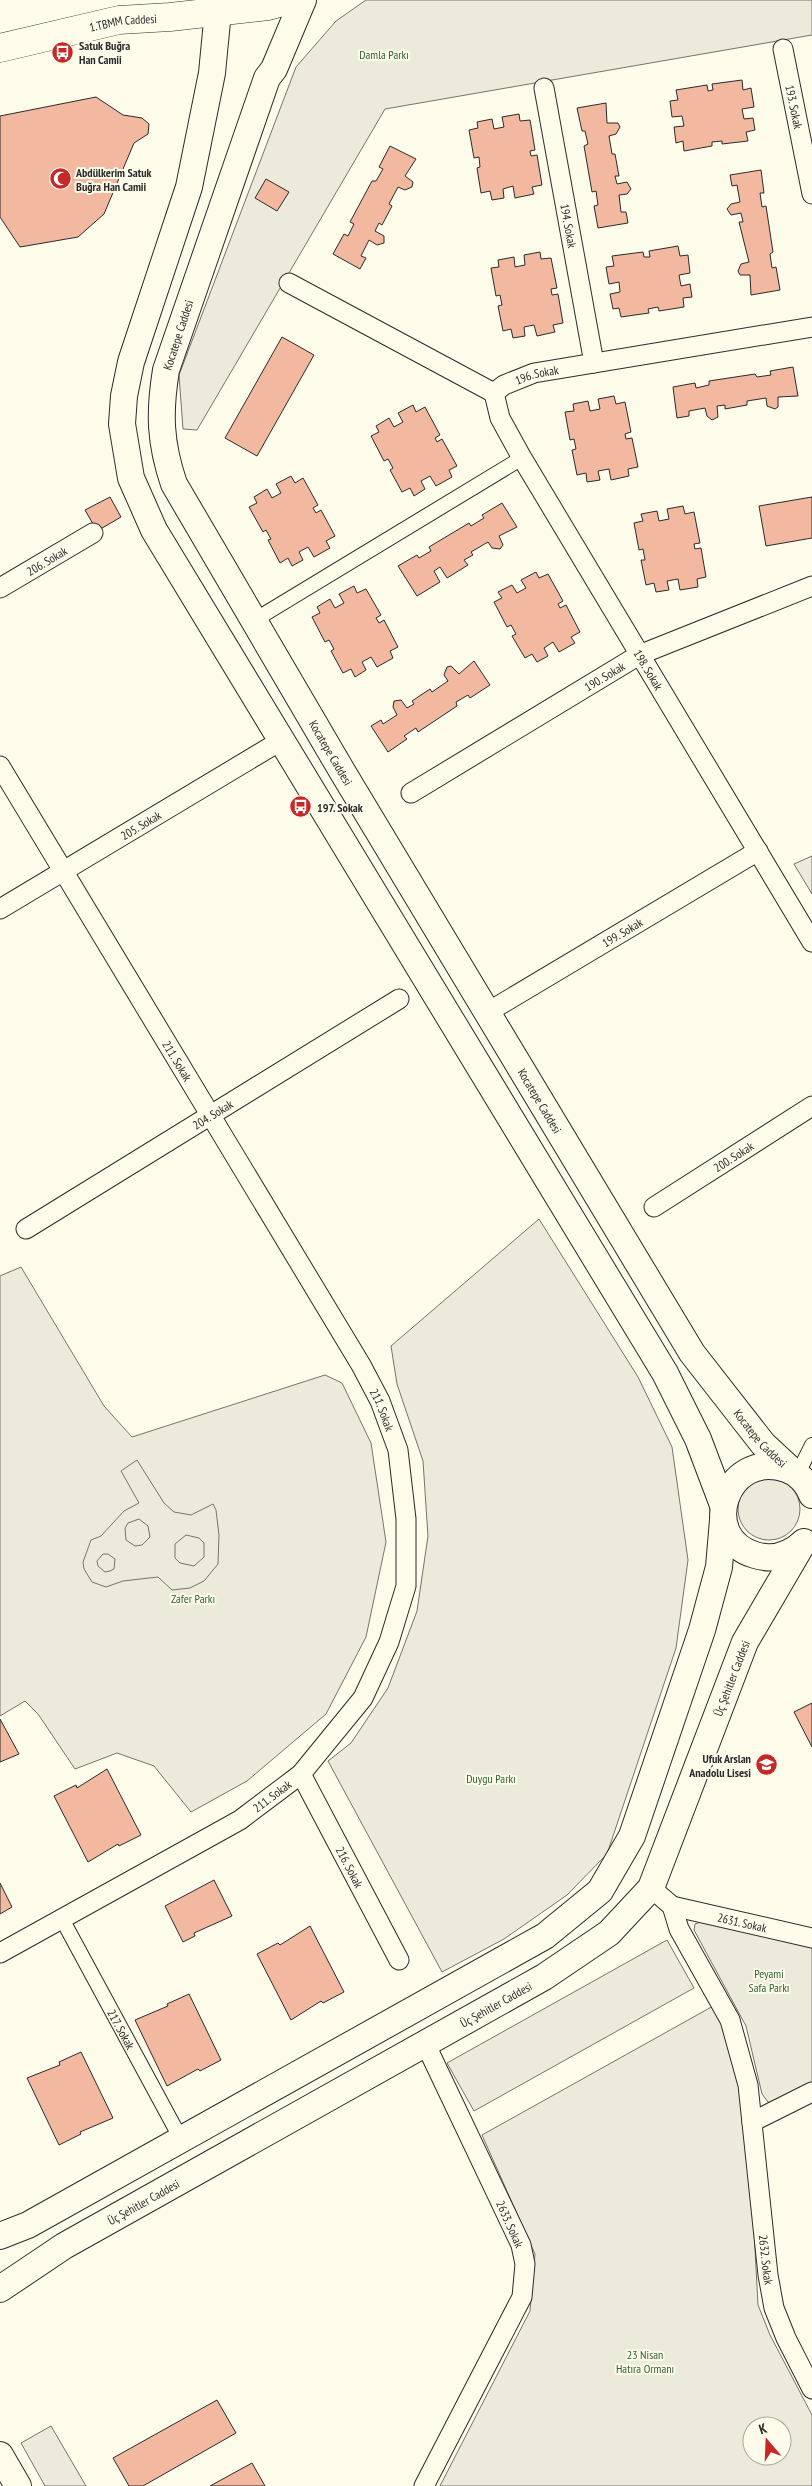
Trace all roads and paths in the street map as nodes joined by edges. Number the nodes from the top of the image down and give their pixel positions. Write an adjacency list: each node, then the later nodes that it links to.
1 (290, 0): 3 (main road, 1.TBMM Caddesi)
2 (303, 0): 16 (main road, Kocatepe Caddesi)
3 (217, 5): 4 (main road, 1.TBMM Caddesi); 18 (main road)
4 (0, 48)
5 (784, 49): 7 (street, 193. Sokak)
6 (544, 88): 10 (street, 194. Sokak)
7 (812, 194)
8 (289, 283): 11 (street)
9 (812, 327): 10 (street, 196. Sokak)
10 (594, 364): 11 (street, 196. Sokak)
11 (494, 393): 12 (street, 198. Sokak)
12 (522, 458): 16 (street); 17 (street, 198. Sokak)
13 (92, 533): 15 (street, 206. Sokak)
14 (812, 586): 17 (street, 190. Sokak)
15 (0, 588)
16 (253, 621): 26 (main road, Kocatepe Caddesi)
17 (640, 654): 20 (street, 190. Sokak); 21 (street, 198. Sokak)
18 (282, 740): 22 (street, 205. Sokak); 33 (main road)
19 (0, 766): 22 (street, 211. Sokak)
20 (411, 793)
21 (758, 851): 24 (street, 198. Sokak); 26 (street, 199. Sokak)
22 (64, 872): 23 (street, 205. Sokak); 28 (street, 211. Sokak)
23 (0, 909)
24 (812, 942)
25 (399, 999): 28 (street, 204. Sokak)
26 (488, 1012): 32 (main road, Kocatepe Caddesi)
27 (812, 1106): 29 (street, 200. Sokak)
28 (211, 1117): 30 (street, 204. Sokak); 35 (street, 211. Sokak)
29 (654, 1207)
30 (26, 1229)
31 (812, 1445): 32 (street)
32 (803, 1479): 33 (main road)
33 (723, 1513): 34 (main road); 45 (main road)
34 (810, 1533): 36 (main road, Üç Şehitler Caddesi)
35 (301, 1774): 38 (street, 211. Sokak); 41 (street, 216. Sokak)
36 (651, 1888): 37 (street); 42 (main road, Üç Şehitler Caddesi)
37 (672, 1906): 39 (street, 2631. Sokak); 44 (street, 2632. Sokak)
38 (62, 1918): 40 (street, 211. Sokak); 45 (street, 217. Sokak)
39 (812, 1938)
40 (0, 1953)
41 (399, 1960)
42 (425, 2043): 47 (main road, Üç Şehitler Caddesi); 51 (street, 2633. Sokak)
43 (812, 2092): 44 (street)
44 (752, 2122): 48 (street, 2632. Sokak)
45 (181, 2139): 46 (main road)
46 (0, 2236)
47 (0, 2289)
48 (812, 2389)
49 (0, 2455): 50 (main road)
50 (18, 2486)
51 (424, 2486)

